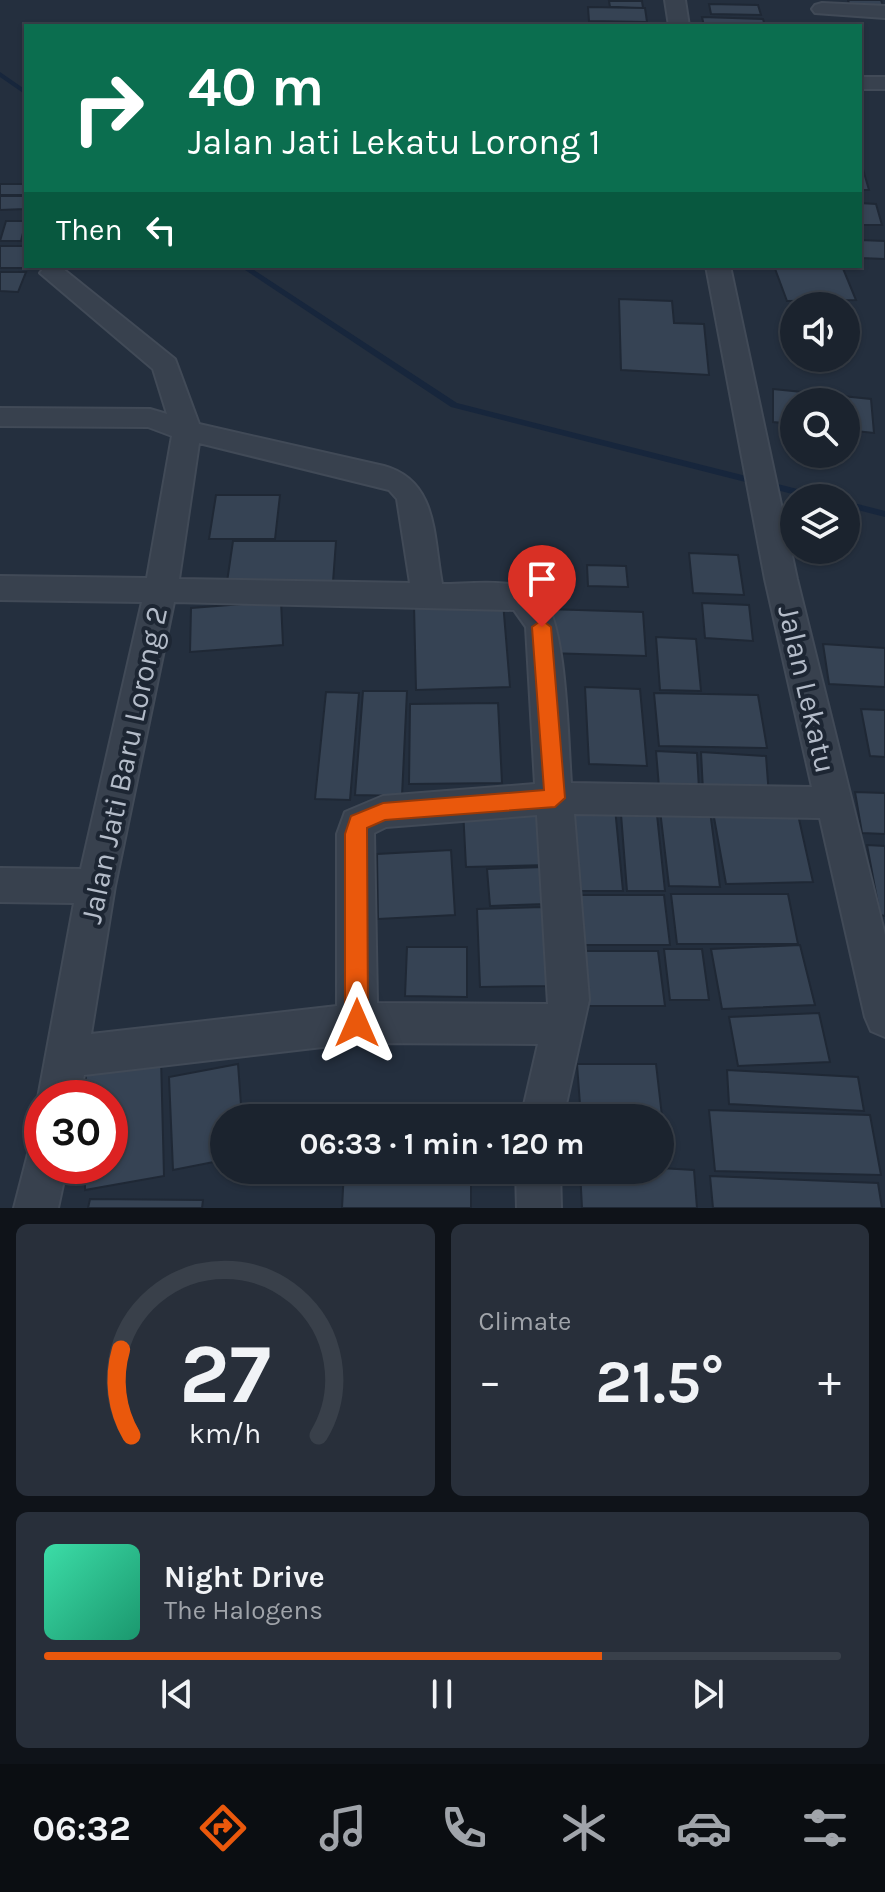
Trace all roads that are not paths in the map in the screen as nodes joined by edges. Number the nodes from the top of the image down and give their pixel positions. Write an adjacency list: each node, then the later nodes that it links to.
1 (675, 0): 4 (street)
2 (822, 12): 3 (street)
3 (885, 12)
4 (679, 24)
5 (862, 83): 6 (street)
6 (885, 83)
7 (718, 268): 15 (street, Jalan Lekatu)
8 (53, 273): 10 (street)
9 (0, 417): 10 (street)
10 (187, 431): 12 (street); 13 (street)
11 (0, 588): 12 (street, Jalan Jati Baru Lorong 2)
12 (161, 590): 13 (street); 17 (street, Jalan Jati Baru Lorong 2)
13 (428, 595): 14 (street)
14 (555, 798): 15 (street); 19 (street); 20 (street)
15 (833, 803): 18 (street, Jalan Lekatu)
16 (0, 885): 17 (street)
17 (96, 886): 21 (street, Jalan Jati Baru Lorong 2)
18 (883, 998)
19 (357, 1023): 20 (street); 21 (street)
20 (565, 1024): 23 (street)
21 (67, 1057): 22 (street, Jalan Jati Baru Lorong 2)
22 (63, 1080)
23 (545, 1104)
24 (41, 1184): 26 (street)
25 (538, 1184): 27 (street)
26 (36, 1208)
27 (539, 1208)

